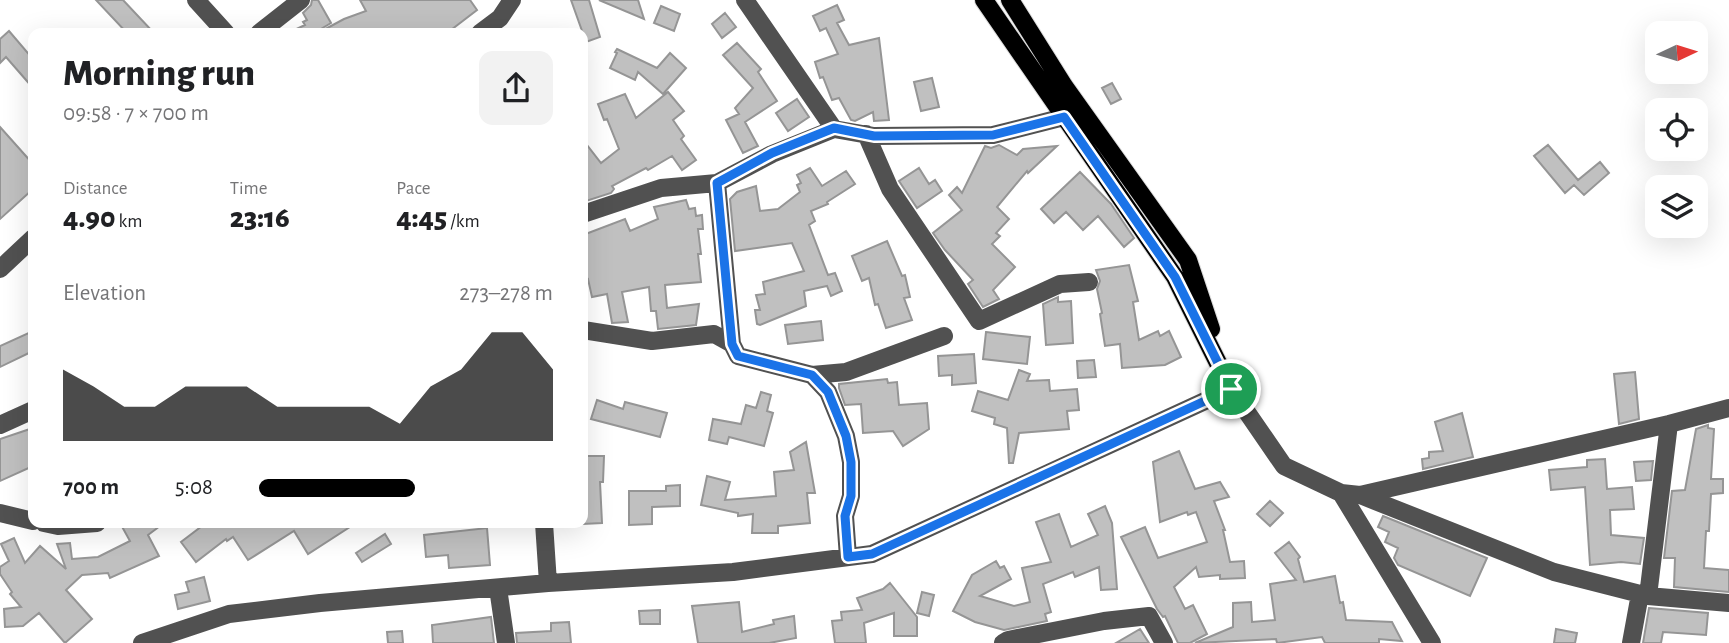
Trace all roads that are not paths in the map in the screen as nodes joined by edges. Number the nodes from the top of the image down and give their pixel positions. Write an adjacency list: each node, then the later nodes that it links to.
1 (196, 0): 8 (street)
2 (301, 0): 9 (street)
3 (512, 0): 7 (street)
4 (745, 0): 12 (street)
5 (984, 0): 11 (main road)
6 (1010, 0): 23 (main road)
7 (498, 9): 10 (street)
8 (221, 28)
9 (265, 28)
10 (484, 28)
11 (1064, 117): 13 (street); 23 (main road)
12 (834, 128): 13 (street); 14 (street)
13 (866, 134): 18 (street)
14 (717, 183): 15 (street); 21 (street)
15 (588, 212)
16 (28, 243): 17 (street)
17 (0, 269)
18 (1089, 282)
19 (588, 331): 21 (street)
20 (944, 336): 22 (street)
21 (732, 344): 22 (street)
22 (812, 375): 33 (street)
23 (1231, 389): 28 (street); 33 (street)
24 (1729, 408): 26 (street)
25 (28, 412): 27 (street)
26 (1669, 424): 29 (street); 36 (street)
27 (0, 425)
28 (1341, 493): 29 (street); 42 (street)
29 (1360, 495): 36 (street)
30 (0, 513): 31 (street)
31 (28, 520)
32 (544, 528): 34 (street)
33 (848, 557): 34 (street)
34 (548, 583): 35 (street)
35 (498, 588): 38 (street); 39 (street)
36 (1644, 595): 37 (street); 43 (street)
37 (1729, 603)
38 (142, 643)
39 (506, 643)
40 (1003, 643): 41 (street)
41 (1164, 643)
42 (1432, 643)
43 (1631, 643)

